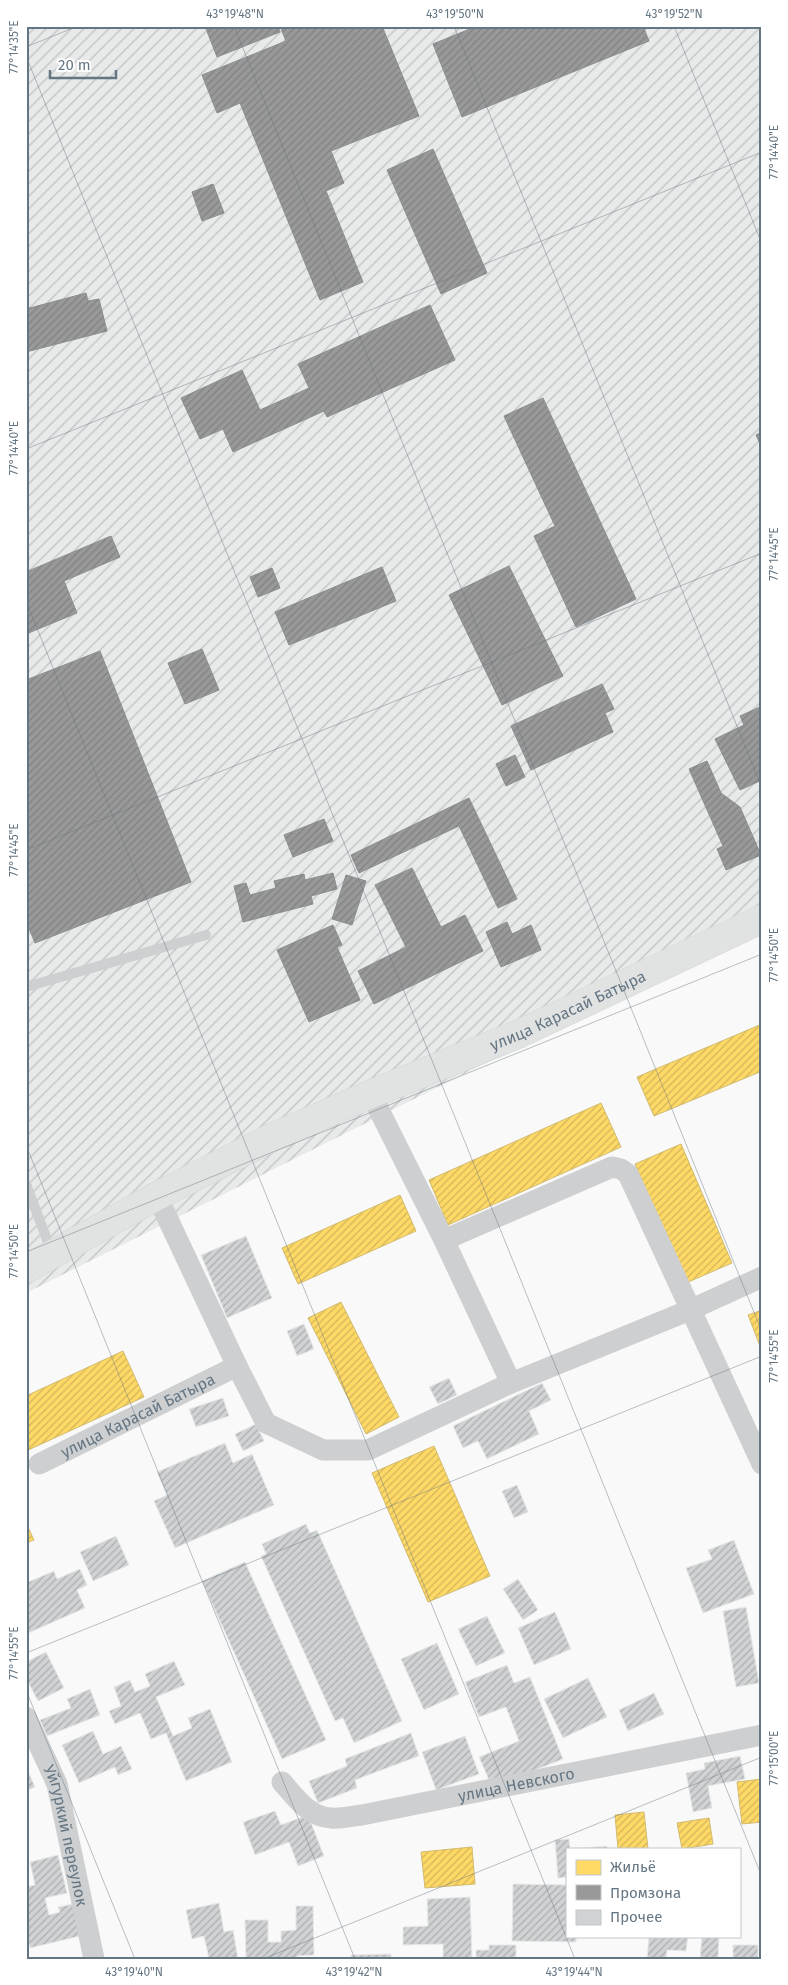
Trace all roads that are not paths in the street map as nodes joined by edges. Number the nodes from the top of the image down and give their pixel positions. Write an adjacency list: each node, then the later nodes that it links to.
1 (762, 919): 4 (main road, улица Карасай Батыра)
2 (206, 936): 3 (lane)
3 (26, 987)
4 (371, 1094): 6 (main road, улица Карасай Батыра); 7 (street)
5 (26, 1184): 8 (lane)
6 (158, 1196): 8 (main road, улица Карасай Батыра); 12 (street)
7 (444, 1240): 11 (street); 13 (street)
8 (52, 1254): 9 (main road, улица Карасай Батыра)
9 (26, 1269)
10 (762, 1277): 11 (street)
11 (690, 1310): 13 (street); 15 (street)
12 (236, 1366): 13 (street); 14 (street, улица Карасай Батыра)
13 (510, 1383)
14 (39, 1464)
15 (762, 1464)
16 (26, 1717): 19 (street, Уйгуркий переулок)
17 (762, 1735): 18 (street, улица Невского)
18 (282, 1782)
19 (94, 1959)

